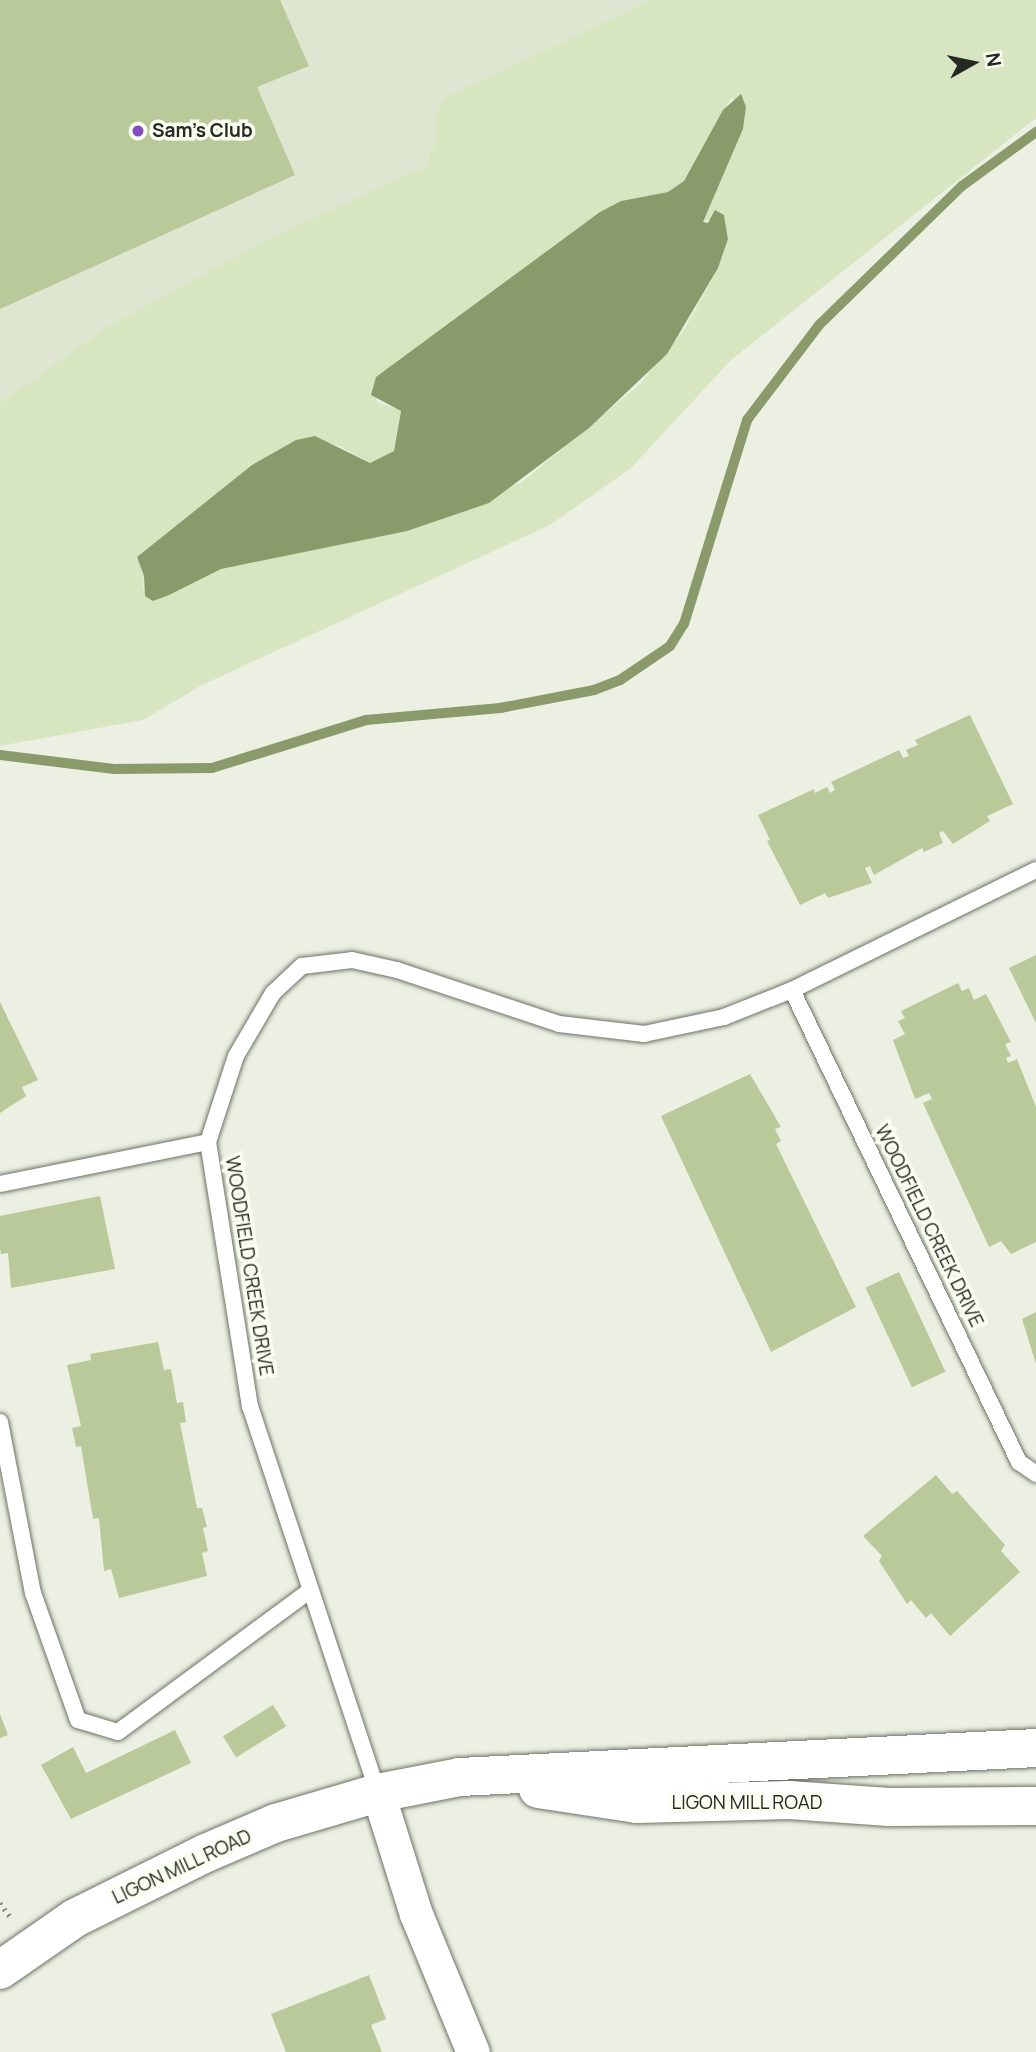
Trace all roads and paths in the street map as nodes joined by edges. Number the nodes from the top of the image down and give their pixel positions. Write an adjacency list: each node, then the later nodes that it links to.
1 (1036, 870): 2 (lane, WOODFIELD CREEK DRIVE)
2 (792, 990): 3 (lane, WOODFIELD CREEK DRIVE); 6 (lane, WOODFIELD CREEK DRIVE)
3 (208, 1142): 4 (lane); 7 (lane, WOODFIELD CREEK DRIVE)
4 (0, 1184)
5 (0, 1422): 7 (lane)
6 (1036, 1474)
7 (309, 1591): 10 (lane, WOODFIELD CREEK DRIVE)
8 (1036, 1748): 9 (main road, LIGON MILL ROAD)
9 (460, 1777): 10 (main road, LIGON MILL ROAD); 11 (main road, LIGON MILL ROAD)
10 (378, 1793): 14 (main road, LIGON MILL ROAD); 15 (street)
11 (1036, 1806)
12 (0, 1903): 13 (path)
13 (15, 1922)
14 (0, 1970)
15 (473, 2052)

